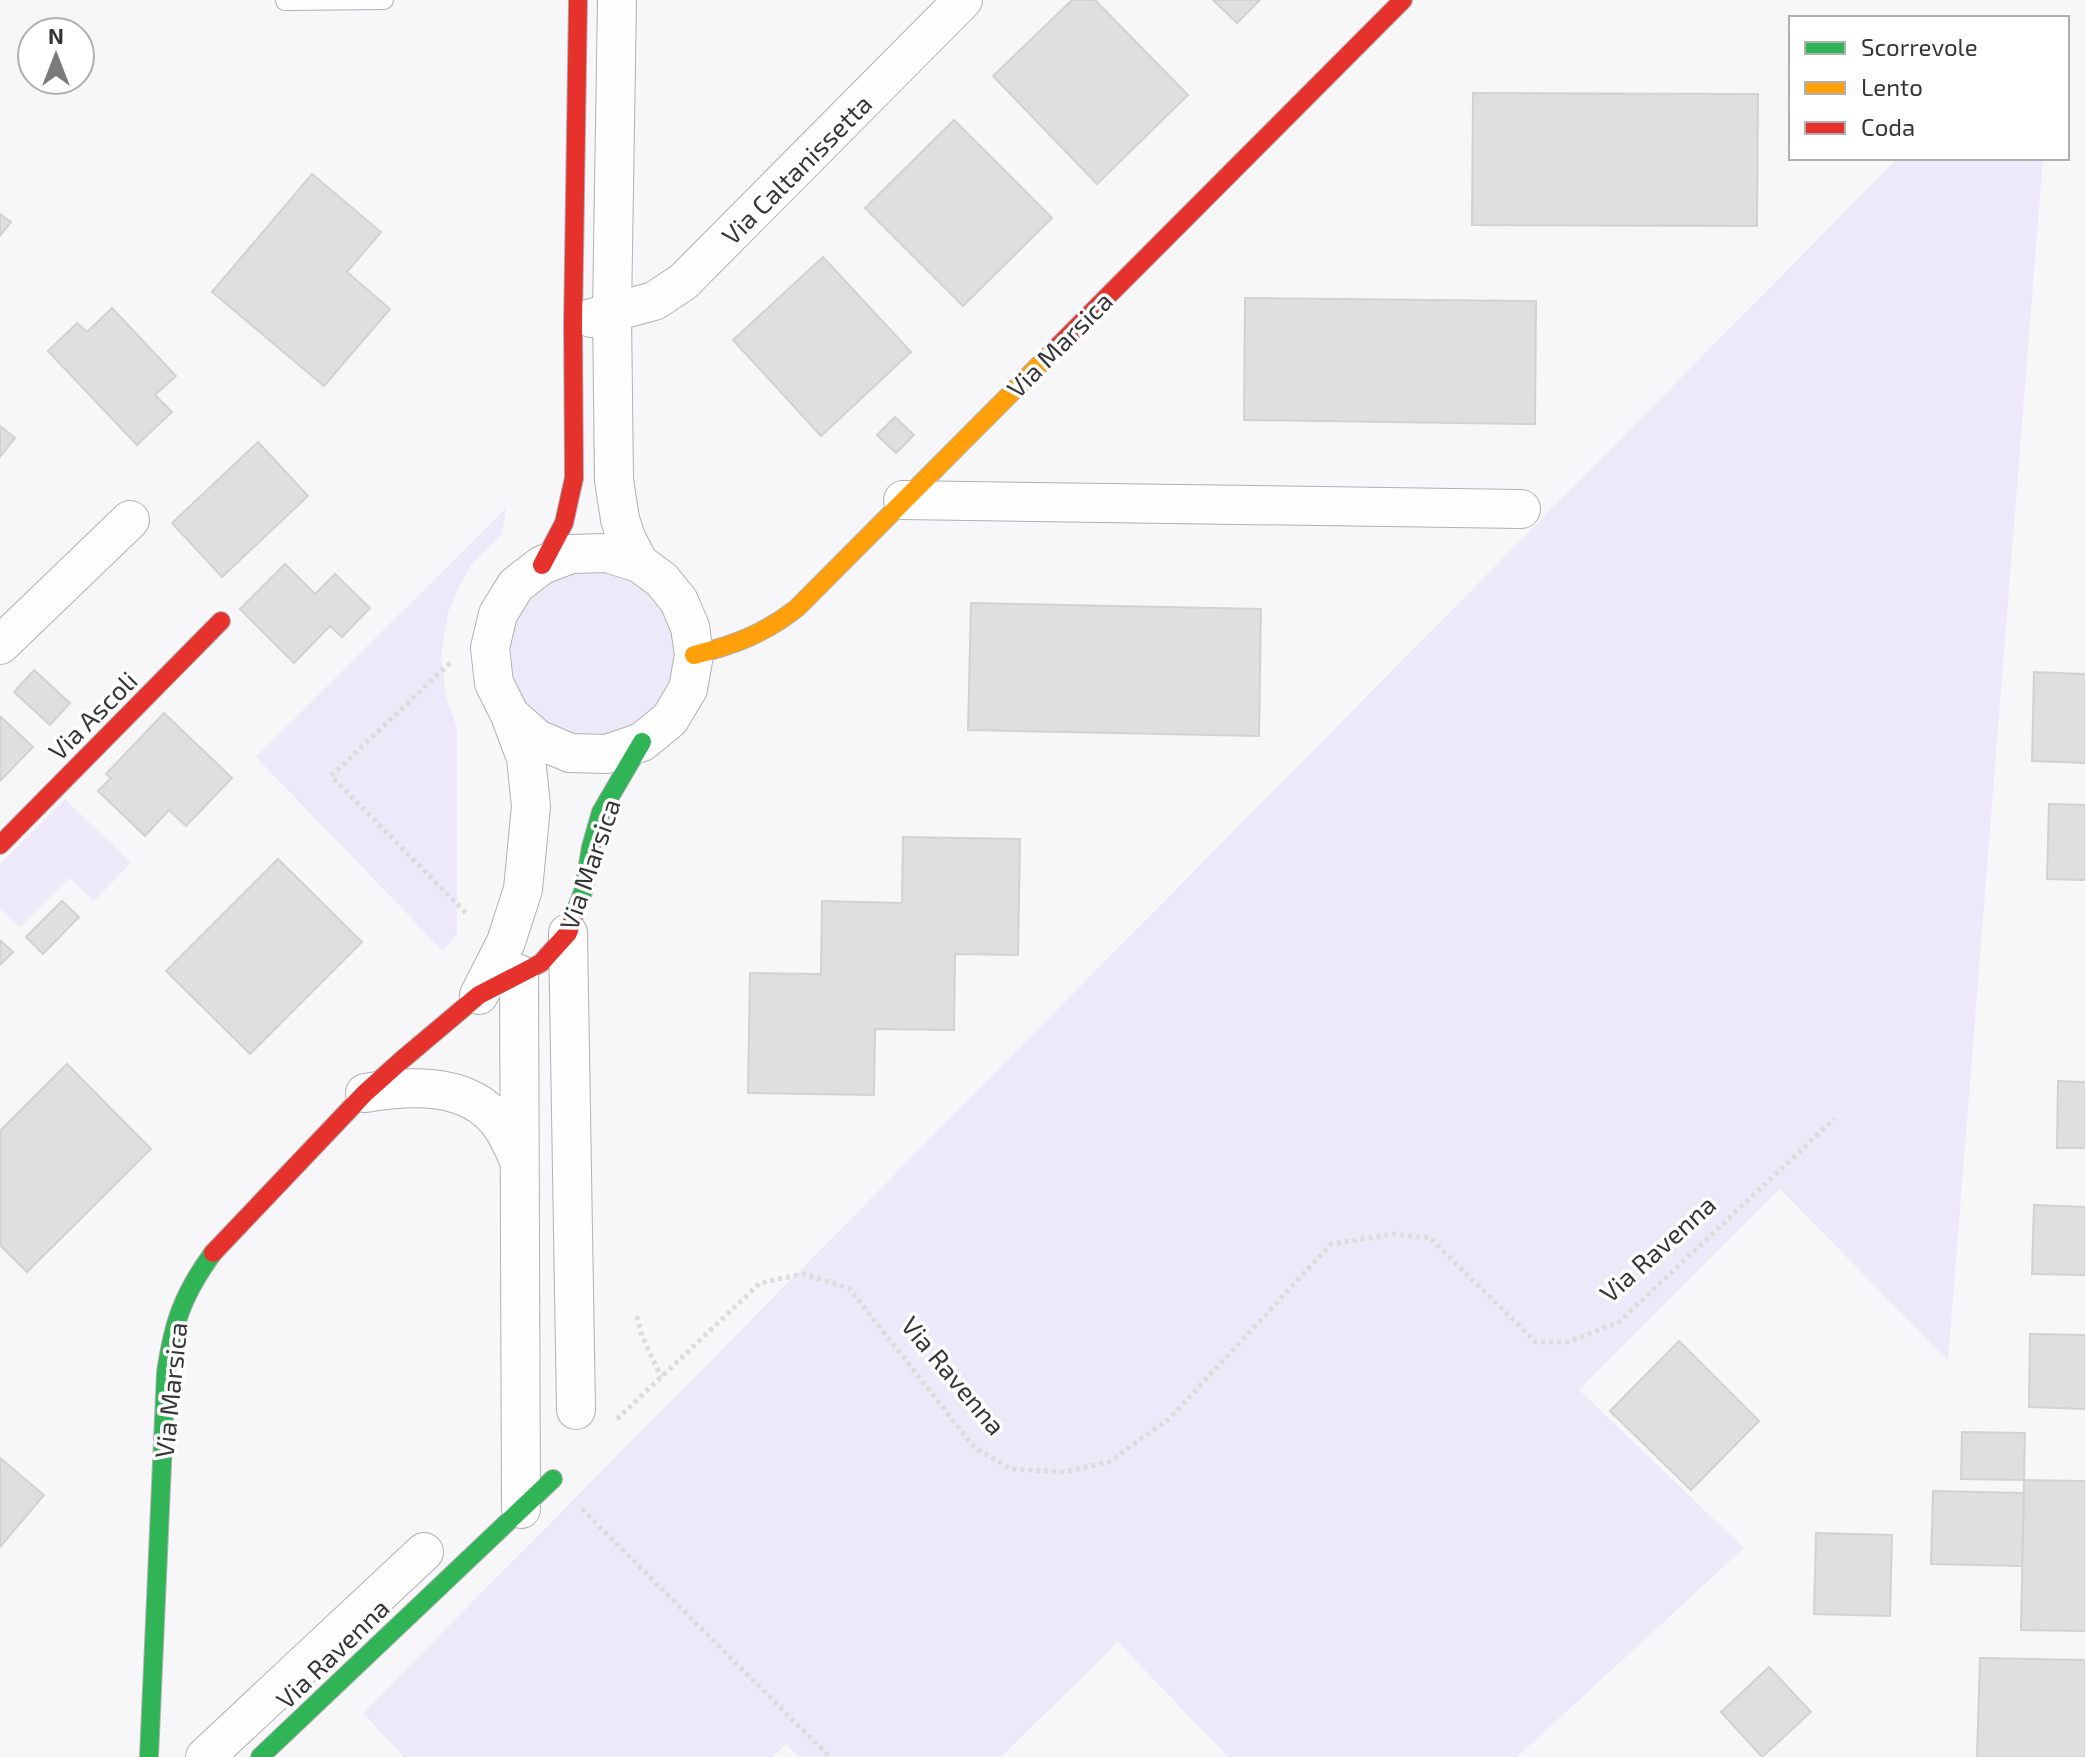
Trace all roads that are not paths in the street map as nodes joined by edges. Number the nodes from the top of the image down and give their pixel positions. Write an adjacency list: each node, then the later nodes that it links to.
1 (384, 0): 6 (lane)
2 (578, 0): 8 (street)
3 (617, 0): 7 (street)
4 (963, 0): 7 (street, Via Caltanissetta)
5 (1403, 0): 9 (street, Via Marsica)
6 (285, 1)
7 (612, 312): 8 (street, Via Caltanissetta); 12 (street)
8 (573, 323): 13 (street)
9 (903, 500): 10 (street); 16 (street, Via Marsica)
10 (1521, 509)
11 (130, 520): 15 (street)
12 (639, 563): 13 (street); 16 (street)
13 (542, 565): 17 (street)
14 (221, 621): 19 (street, Via Ascoli)
15 (0, 645)
16 (694, 655): 18 (street)
17 (510, 715): 18 (street); 22 (street, Via Marsica)
18 (642, 742): 20 (street, Via Marsica)
19 (0, 845)
20 (568, 933): 21 (street, Via Marsica); 26 (street)
21 (519, 974): 22 (street, Via Marsica); 24 (street)
22 (479, 995): 23 (street, Via Marsica)
23 (365, 1093): 24 (street); 31 (street, Via Marsica)
24 (519, 1160): 25 (street)
25 (520, 1323): 26 (street); 29 (street)
26 (576, 1323): 27 (street)
27 (591, 1419)
28 (553, 1479): 29 (street, Via Ravenna)
29 (521, 1509): 33 (street, Via Ravenna)
30 (424, 1552): 32 (street)
31 (149, 1757)
32 (205, 1757)
33 (260, 1757)

